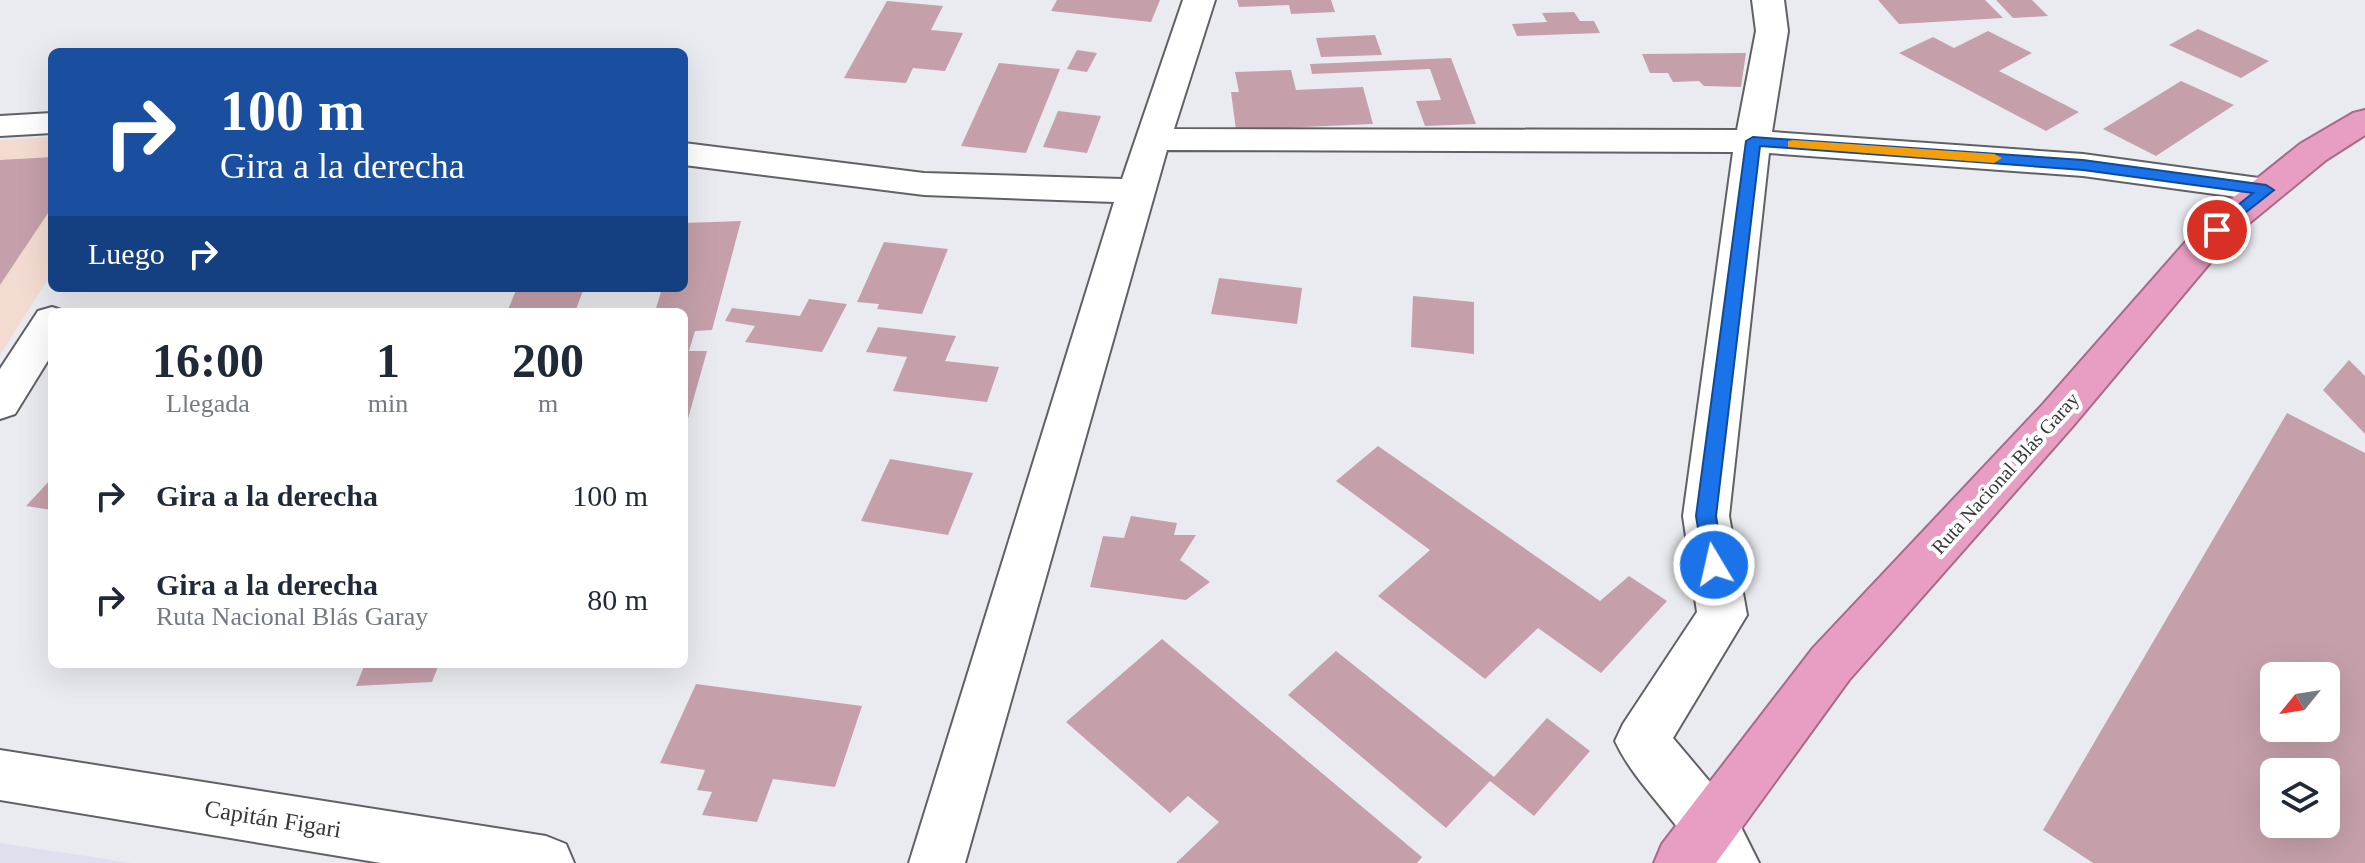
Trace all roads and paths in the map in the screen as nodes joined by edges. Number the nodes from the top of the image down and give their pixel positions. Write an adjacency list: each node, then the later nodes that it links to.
1 (1199, 0): 6 (street)
2 (1768, 0): 7 (street)
3 (2365, 120): 9 (highway, Ruta Nacional Blás Garay)
4 (48, 123): 5 (street)
5 (0, 126)
6 (1153, 139): 7 (street); 10 (street)
7 (1753, 141): 9 (street); 14 (street)
8 (688, 154): 10 (street)
9 (2266, 190): 14 (highway, Ruta Nacional Blás Garay)
10 (1136, 191): 16 (street)
11 (48, 327): 12 (street)
12 (0, 403)
13 (0, 775): 15 (street, Capitán Figari)
14 (1708, 851)
15 (546, 863)
16 (937, 863)

